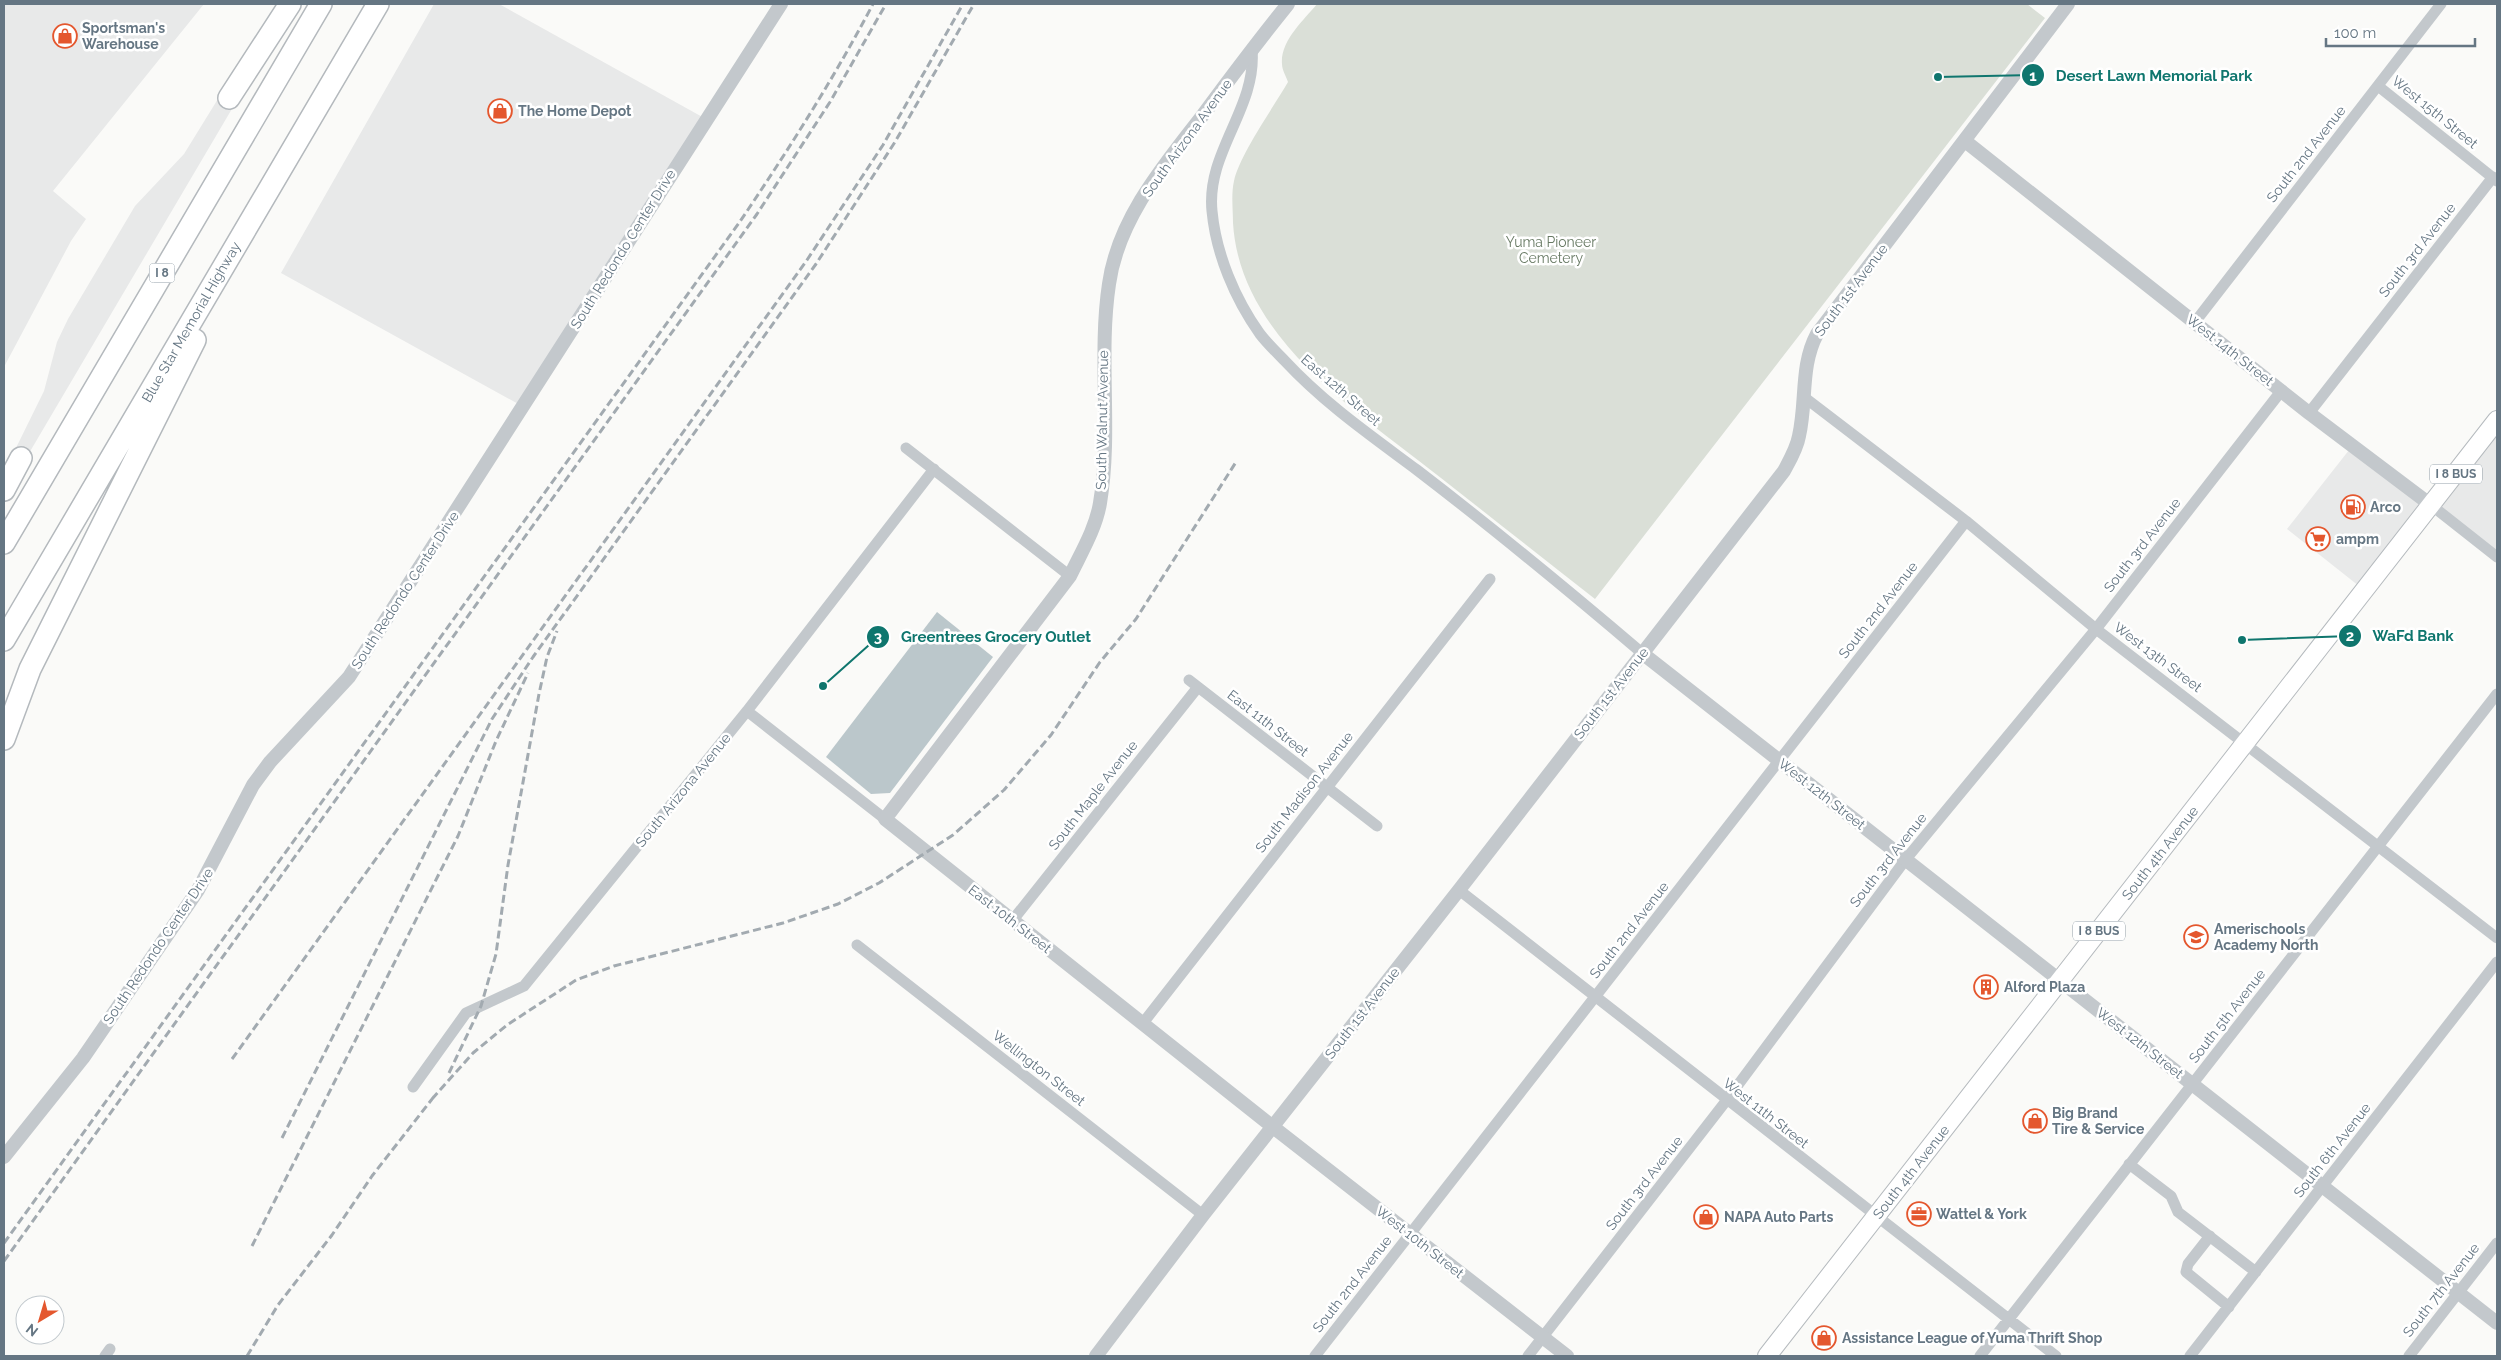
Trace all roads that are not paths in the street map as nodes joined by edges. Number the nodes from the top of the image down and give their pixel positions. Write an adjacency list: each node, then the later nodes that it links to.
1 (290, 4): 10 (highway)
2 (321, 4): 26 (highway, I 8)
3 (378, 4): 12 (highway, Blue Star Memorial Highway)
4 (781, 4): 58 (street, South Redondo Center Drive)
5 (1288, 4): 8 (street, South Arizona Avenue)
6 (2068, 4): 11 (street, South 1st Avenue)
7 (2441, 4): 9 (street, South 2nd Avenue)
8 (1252, 50): 14 (street, South Arizona Avenue); 32 (street, East 12th Street)
9 (2378, 86): 13 (street, West 15th Street); 15 (street, South 2nd Avenue)
10 (229, 98)
11 (1965, 141): 15 (street, West 14th Street); 17 (street, South 1st Avenue)
12 (284, 164): 31 (highway, Blue Star Memorial Highway); 33 (highway)
13 (2495, 179): 18 (street, South 3rd Avenue)
14 (1109, 284): 28 (street, South Walnut Avenue)
15 (2195, 322): 16 (street, West 14th Street)
16 (2282, 390): 18 (street, West 14th Street); 30 (street, South 3rd Avenue)
17 (1804, 397): 25 (street, West 13th Street); 32 (street, South 1st Avenue)
18 (2309, 413): 24 (street, West 14th Street)
19 (2497, 420): 24 (main road, South 4th Avenue / I 8 BUS)
20 (906, 448): 22 (street)
21 (21, 458): 23 (highway)
22 (934, 470): 28 (street); 36 (street, South Arizona Avenue)
23 (4, 490)
24 (2431, 505): 27 (street, West 14th Street); 39 (main road, South 4th Avenue / I 8 BUS)
25 (1966, 521): 30 (street, West 13th Street); 40 (street, South 2nd Avenue)
26 (4, 543)
27 (2497, 558)
28 (1070, 576): 42 (street, South Walnut Avenue)
29 (1490, 579): 41 (street, South Madison Avenue)
30 (2096, 629): 39 (street, West 13th Street); 45 (street, South 3rd Avenue)
31 (4, 640)
32 (1642, 653): 40 (street, West 12th Street); 46 (street, South 1st Avenue)
33 (30, 669): 37 (highway); 38 (highway)
34 (1194, 683): 41 (street, East 11th Street); 47 (street, South Maple Avenue)
35 (2497, 694): 44 (street, South 5th Avenue)
36 (747, 711): 42 (street, East 10th Street); 55 (street, South Arizona Avenue)
37 (4, 716)
38 (4, 739)
39 (2245, 743): 44 (street, West 13th Street); 51 (main road, South 4th Avenue / I 8 BUS)
40 (1779, 760): 45 (street, West 12th Street); 52 (street, South 2nd Avenue)
41 (1326, 788): 43 (street, East 11th Street); 53 (street, South Madison Avenue)
42 (885, 819): 47 (street, East 10th Street)
43 (1377, 826)
44 (2378, 846): 48 (street, West 13th Street); 54 (street, South 5th Avenue)
45 (1906, 860): 51 (street, West 12th Street); 56 (street, South 3rd Avenue)
46 (1459, 890): 52 (street, West 11th Street); 57 (street, South 1st Avenue)
47 (1012, 921): 53 (street, East 10th Street)
48 (2497, 938)
49 (857, 945): 61 (street, Wellington Street)
50 (2497, 962): 60 (street, South 6th Avenue)
51 (2061, 981): 54 (street, West 12th Street); 62 (main road, South 4th Avenue / I 8 BUS)
52 (1596, 998): 56 (street, West 11th Street); 63 (street, South 2nd Avenue)
53 (1143, 1023): 57 (street, East 10th Street)
54 (2192, 1084): 59 (street, South 5th Avenue); 60 (street, West 12th Street)
55 (413, 1086)
56 (1726, 1101): 62 (street, West 11th Street); 71 (street, South 3rd Avenue)
57 (1273, 1127): 61 (street, South 1st Avenue); 63 (street, West 10th Street)
58 (4, 1157)
59 (2129, 1164): 64 (street); 69 (street, South 5th Avenue)
60 (2322, 1186): 66 (street, South 6th Avenue); 67 (street, West 12th Street)
61 (1203, 1215): 72 (street, South 1st Avenue)
62 (1876, 1217): 69 (street, West 11th Street); 76 (main road, South 4th Avenue / I 8 BUS)
63 (1410, 1234): 71 (street, West 10th Street); 73 (street, South 2nd Avenue)
64 (2210, 1236): 66 (street); 68 (street)
65 (2497, 1243): 67 (street, South 7th Avenue)
66 (2256, 1272): 68 (street, South 6th Avenue)
67 (2458, 1293): 70 (street, West 12th Street); 80 (street, South 7th Avenue)
68 (2229, 1307): 79 (street, South 6th Avenue)
69 (2008, 1319): 77 (street, South 5th Avenue); 78 (street, West 11th Street)
70 (2497, 1323)
71 (1543, 1338): 74 (street, South 3rd Avenue); 75 (street, West 10th Street)
72 (1096, 1356)
73 (1314, 1356)
74 (1528, 1356)
75 (1567, 1356)
76 (1767, 1356)
77 (1980, 1356)
78 (2056, 1356)
79 (2190, 1356)
80 (2409, 1356)

